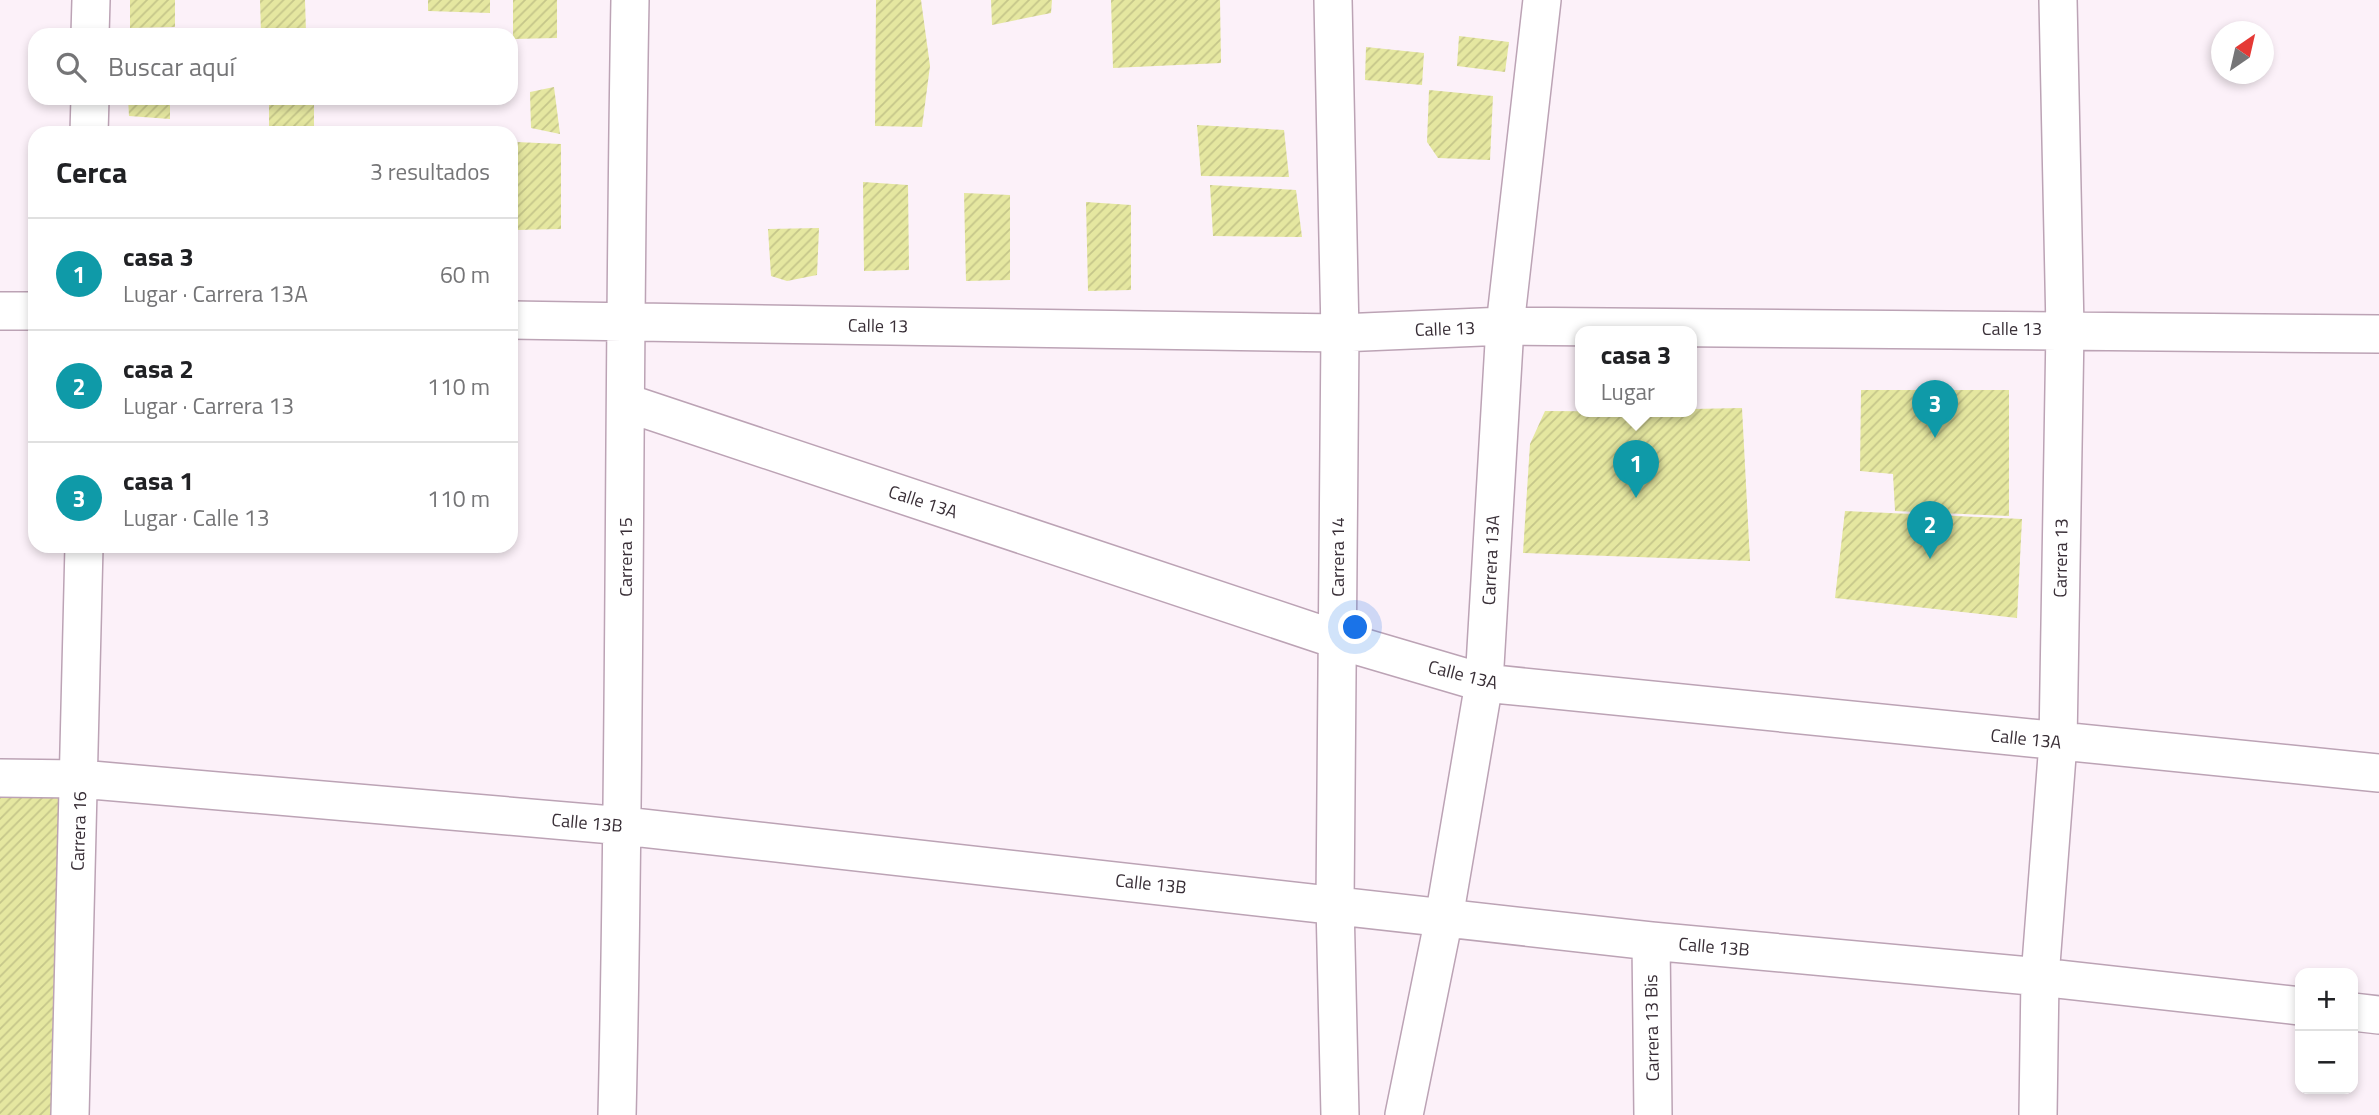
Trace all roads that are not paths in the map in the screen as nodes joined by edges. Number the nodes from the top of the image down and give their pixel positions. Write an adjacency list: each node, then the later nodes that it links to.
1 (91, 0): 6 (street)
2 (630, 0): 12 (street, Carrera 15)
3 (1333, 0): 17 (street, Carrera 14)
4 (1542, 0): 13 (street, Carrera 13A)
5 (2058, 0): 16 (street, Carrera 13)
6 (90, 28)
7 (90, 105): 8 (street)
8 (89, 126)
9 (0, 311): 10 (street)
10 (28, 311)
11 (518, 320): 12 (street, Calle 13)
12 (624, 322): 17 (street, Calle 13); 19 (street, Carrera 15)
13 (1505, 326): 14 (street, Calle 13); 17 (street, Calle 13); 22 (street, Carrera 13A)
14 (1575, 326)
15 (1697, 327): 16 (street, Calle 13)
16 (2065, 330): 18 (street, Calle 13); 23 (street, Carrera 13)
17 (1340, 333): 21 (street, Carrera 14)
18 (2379, 334)
19 (627, 403): 21 (street, Calle 13A); 27 (street, Carrera 15)
20 (84, 553): 26 (street, Carrera 16)
21 (1338, 640): 22 (street, Calle 13A); 28 (street, Carrera 14)
22 (1484, 683): 23 (street, Calle 13A); 29 (street, Carrera 13A)
23 (2058, 743): 24 (street, Calle 13A); 31 (street, Carrera 13)
24 (2379, 774)
25 (0, 778): 26 (street, Calle 13B)
26 (80, 779): 27 (street, Calle 13B); 35 (street, Carrera 16)
27 (624, 827): 28 (street, Calle 13B); 36 (street, Carrera 15)
28 (1335, 904): 29 (street, Calle 13B); 37 (street, Carrera 14)
29 (1444, 918): 30 (street, Calle 13B); 38 (street, Carrera 13A)
30 (1651, 941): 31 (street, Calle 13B); 39 (street, Carrera 13 Bis)
31 (2040, 977): 32 (street, Calle 13B); 40 (street, Carrera 13)
32 (2295, 1005)
33 (2358, 1013): 34 (street)
34 (2379, 1015)
35 (70, 1115)
36 (617, 1115)
37 (1340, 1115)
38 (1404, 1115)
39 (1653, 1115)
40 (2038, 1115)

